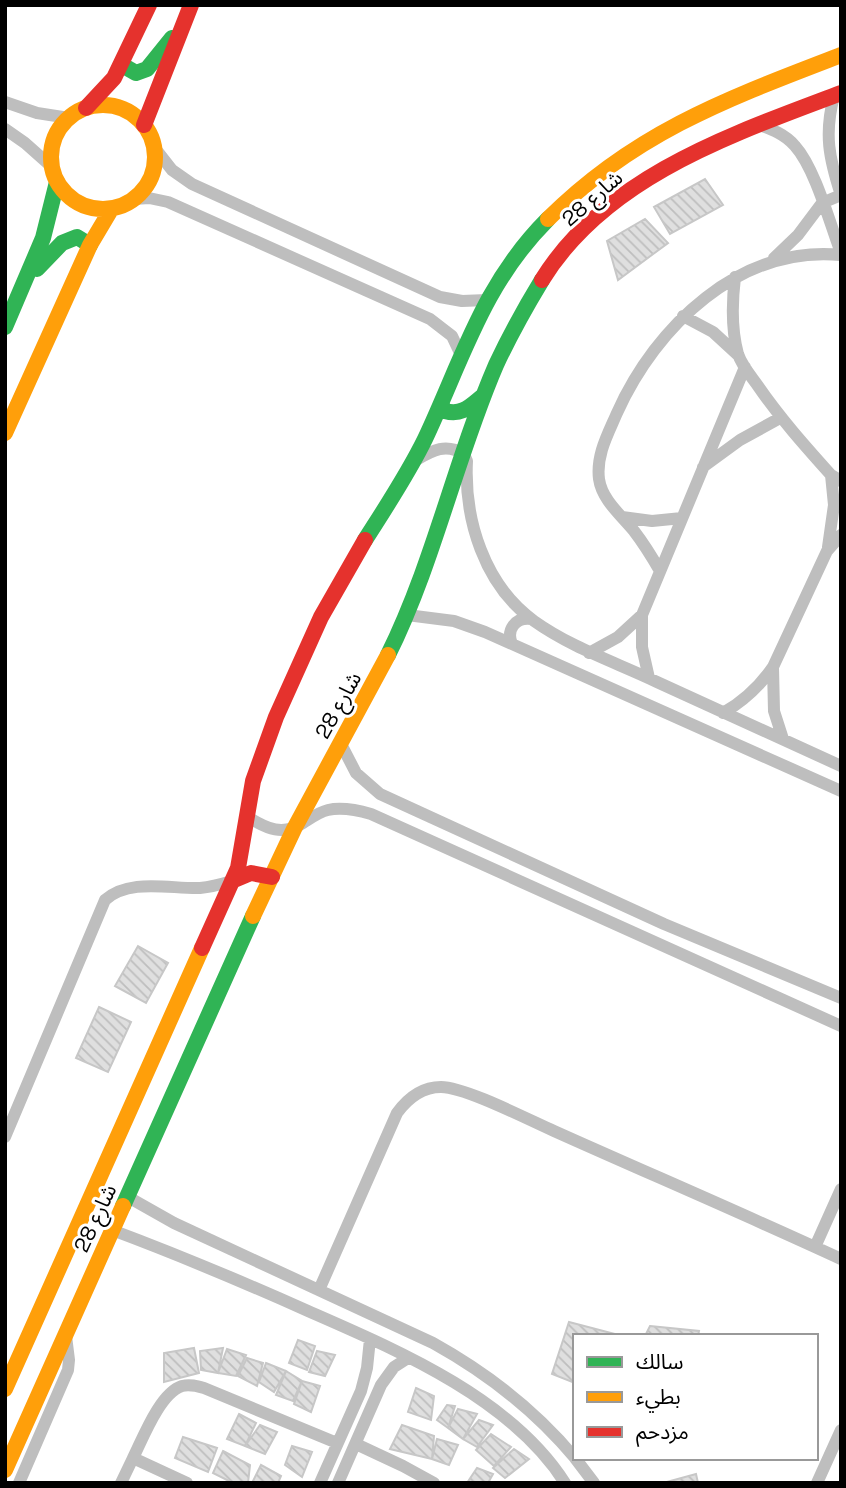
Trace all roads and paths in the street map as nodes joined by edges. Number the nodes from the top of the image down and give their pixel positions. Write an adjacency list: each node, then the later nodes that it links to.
1 (149, 5): 5 (street)
2 (191, 5): 3 (street)
3 (184, 22): 5 (street); 12 (street)
4 (841, 55): 8 (street, شارع 28)
5 (122, 65): 9 (street)
6 (838, 94): 11 (street, شارع 28); 17 (street)
7 (5, 102): 10 (street)
8 (714, 106): 14 (street); 29 (street, شارع 28)
9 (86, 108): 10 (street); 12 (street)
10 (69, 118): 16 (street)
11 (757, 124): 14 (street, شارع 28); 19 (street)
12 (144, 125): 15 (street)
13 (5, 129): 16 (street)
14 (728, 135): 35 (street, شارع 28)
15 (153, 147): 18 (street); 20 (street)
16 (54, 174): 21 (street); 27 (street)
17 (841, 195): 19 (street)
18 (134, 199): 21 (street); 22 (street)
19 (822, 203): 24 (street); 25 (street)
20 (236, 204): 22 (street); 28 (street)
21 (112, 208): 23 (street)
22 (225, 227): 30 (street)
23 (90, 245): 27 (street); 38 (street)
24 (841, 254): 25 (street)
25 (771, 261): 26 (street)
26 (735, 277): 31 (street); 34 (street)
27 (25, 282): 32 (street)
28 (418, 287): 29 (street); 30 (street)
29 (487, 300): 33 (street, شارع 28)
30 (408, 309): 33 (street)
31 (683, 316): 34 (street); 43 (street)
32 (5, 327)
33 (460, 353): 36 (street, شارع 28)
34 (742, 361): 37 (street); 41 (street)
35 (487, 394): 36 (street); 39 (street, شارع 28)
36 (441, 404): 40 (street, شارع 28)
37 (780, 418): 41 (street); 42 (street)
38 (5, 433)
39 (464, 454): 40 (street); 48 (street, شارع 28); 50 (street)
40 (414, 461): 61 (street, شارع 28)
41 (703, 467): 44 (street)
42 (836, 478): 46 (street)
43 (622, 517): 44 (street); 47 (street)
44 (682, 518): 47 (street)
45 (841, 535): 46 (street)
46 (827, 551): 53 (street)
47 (660, 571): 49 (street)
48 (407, 615): 51 (street); 57 (street, شارع 28)
49 (642, 615): 52 (street); 54 (street)
50 (531, 619): 51 (street); 52 (street)
51 (512, 644): 59 (street)
52 (589, 653): 54 (street)
53 (773, 667): 55 (street); 56 (street)
54 (649, 678): 55 (street)
55 (723, 713): 56 (street)
56 (783, 739): 58 (street)
57 (341, 744): 60 (street); 63 (street, شارع 28)
58 (841, 766)
59 (841, 791)
60 (394, 801): 62 (street); 66 (street)
61 (248, 817): 63 (street); 65 (street, شارع 28)
62 (385, 819): 63 (street); 67 (street)
63 (293, 829): 64 (street, شارع 28)
64 (271, 877): 65 (street); 72 (street, شارع 28)
65 (232, 881): 70 (street); 79 (street, شارع 28)
66 (664, 924): 67 (street); 68 (street)
67 (656, 942): 69 (street)
68 (841, 998)
69 (841, 1026)
70 (5, 1137)
71 (841, 1189): 75 (street)
72 (128, 1197): 73 (street, شارع 28); 74 (street)
73 (112, 1230): 77 (street); 79 (street, شارع 28)
74 (218, 1244): 77 (street); 78 (street)
75 (815, 1247): 76 (street); 78 (street)
76 (841, 1259)
77 (207, 1265): 80 (street)
78 (319, 1290): 86 (street)
79 (50, 1328): 82 (street, شارع 28); 89 (street, شارع 28); 90 (street)
80 (370, 1339): 81 (street); 84 (street)
81 (408, 1358): 85 (street); 96 (street)
82 (5, 1389)
83 (841, 1430): 98 (street)
84 (337, 1443): 87 (street); 93 (street)
85 (356, 1444): 94 (street); 95 (street)
86 (573, 1456)
87 (133, 1458): 91 (street); 92 (street)
88 (577, 1460): 97 (street)
89 (5, 1470)
90 (19, 1483)
91 (121, 1483)
92 (187, 1483)
93 (320, 1483)
94 (338, 1483)
95 (434, 1483)
96 (565, 1483)
97 (594, 1483)
98 (817, 1483)

